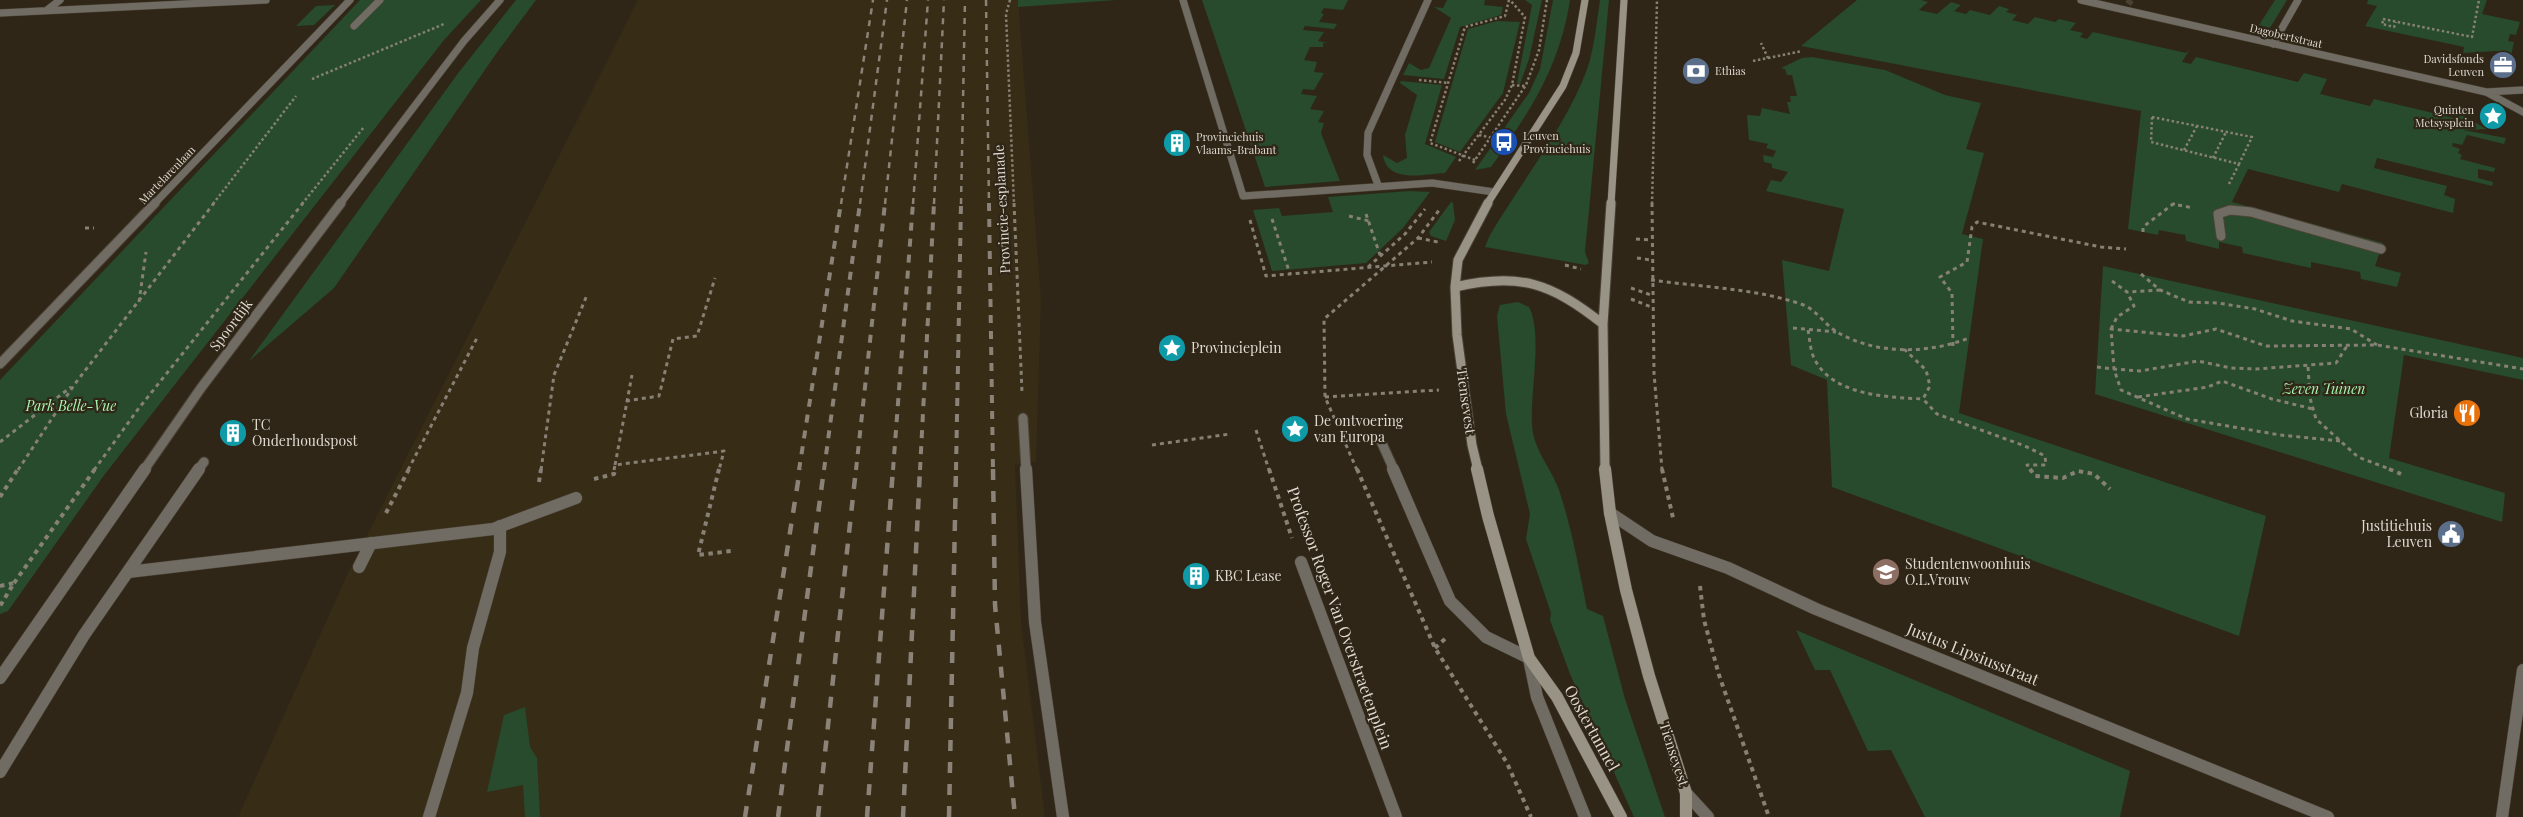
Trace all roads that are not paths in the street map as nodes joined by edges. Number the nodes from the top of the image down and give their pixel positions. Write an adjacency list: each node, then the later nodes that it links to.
1 (60, 0): 12 (street)
2 (266, 0): 12 (street)
3 (350, 0): 25 (street, Martelarenlaan)
4 (380, 0): 14 (street)
5 (500, 0): 38 (street, Spoordijk)
6 (1183, 0): 19 (street)
7 (1428, 0): 19 (street)
8 (1585, 0): 20 (main road, Tiensevest)
9 (1624, 0): 24 (main road, Tiensevest)
10 (2081, 0): 15 (street, Dagobertstraat)
11 (2298, 0): 15 (street)
12 (46, 10): 13 (street)
13 (0, 13)
14 (354, 26)
15 (2273, 44): 17 (street, Dagobertstraat)
16 (2523, 90): 17 (street)
17 (2486, 92): 18 (street)
18 (2523, 112)
19 (1378, 185): 20 (street)
20 (1494, 192): 23 (main road, Tiensevest)
21 (2221, 236): 22 (street)
22 (2381, 250)
23 (1456, 287): 24 (main road); 36 (main road, Tiensevest)
24 (1604, 324): 30 (main road, Tiensevest)
25 (0, 364)
26 (1023, 418): 42 (street)
27 (1380, 439): 36 (street)
28 (204, 462): 35 (street)
29 (576, 498): 31 (street)
30 (1610, 513): 40 (main road, Tiensevest); 48 (street, Justus Lipsiusstraat)
31 (500, 526): 32 (street); 41 (street)
32 (370, 542): 34 (street); 35 (street)
33 (1301, 562): 43 (street, Professor Roger Van Overstraetenplein)
34 (359, 566)
35 (128, 572): 39 (street)
36 (1529, 658): 44 (street, Tiensevest); 45 (main road, Oostertunnel)
37 (2523, 670): 49 (street)
38 (0, 678)
39 (0, 772)
40 (1686, 794): 46 (main road); 47 (street, Tiensevest)
41 (429, 817)
42 (1063, 817)
43 (1396, 817)
44 (1585, 817)
45 (1621, 817)
46 (1686, 817)
47 (1708, 817)
48 (2328, 817)
49 (2502, 817)

